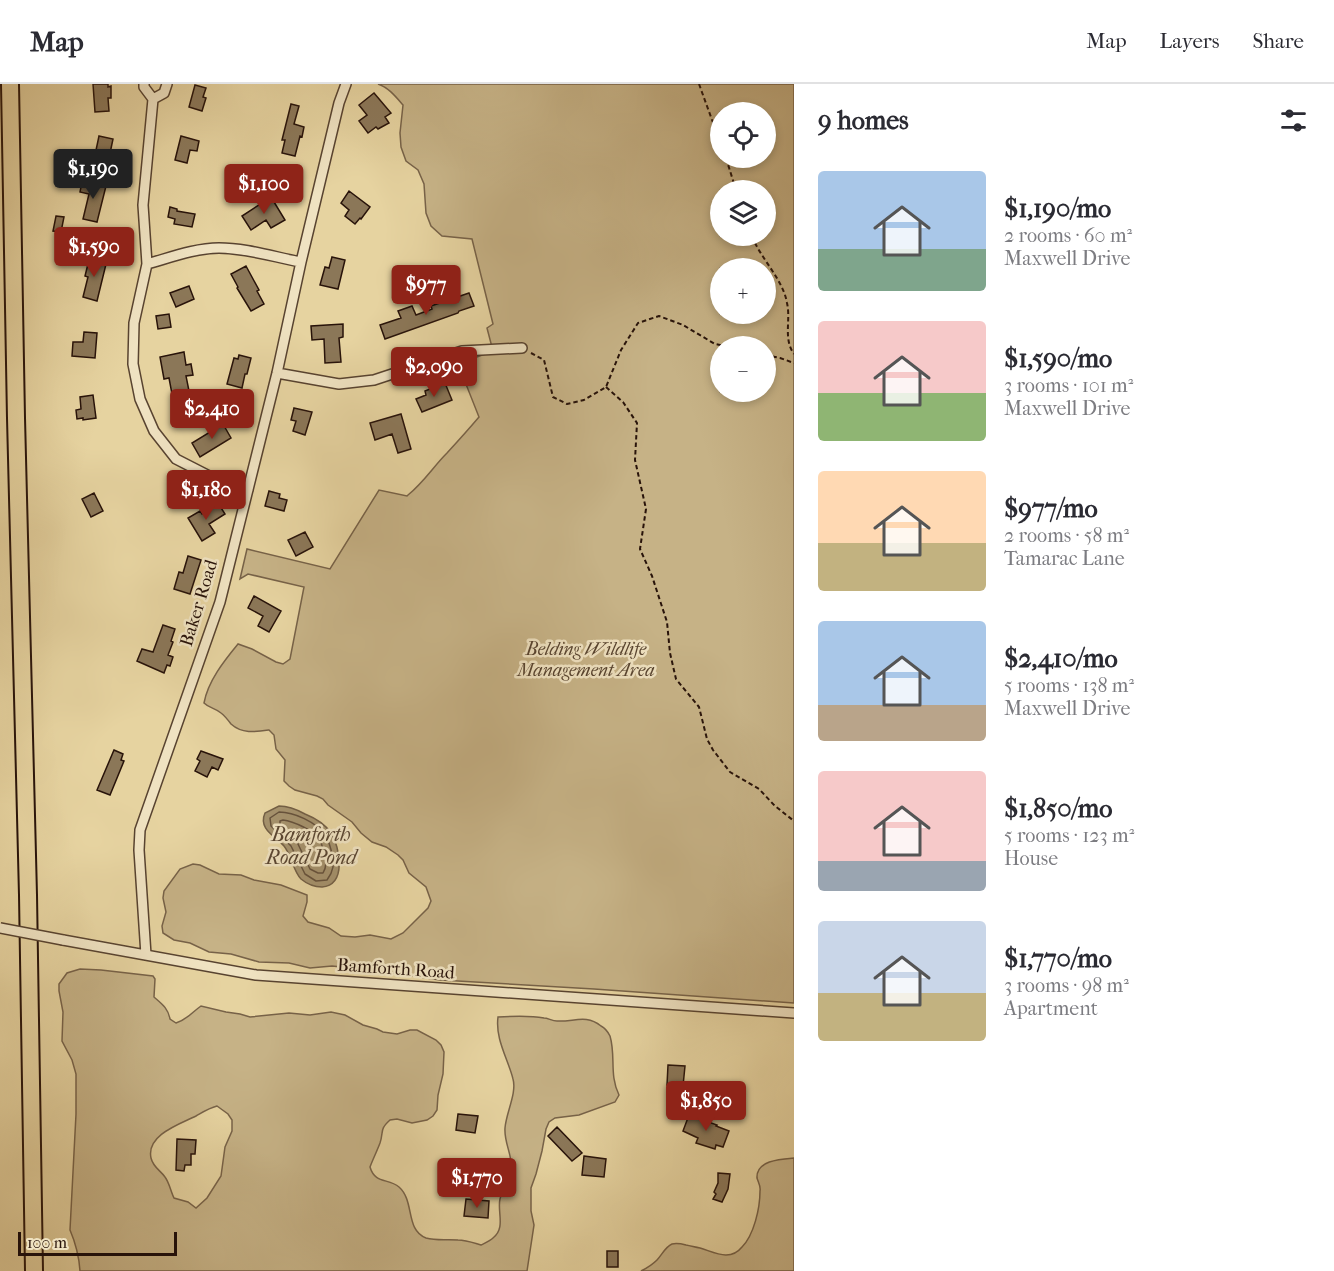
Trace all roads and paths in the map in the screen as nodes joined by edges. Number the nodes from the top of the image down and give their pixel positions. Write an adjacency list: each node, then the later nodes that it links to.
1 (10, 84): 23 (highway)
2 (144, 84): 6 (street)
3 (167, 84): 6 (street)
4 (346, 84): 9 (street, Baker Road)
5 (699, 84): 7 (path)
6 (153, 99): 10 (street)
7 (710, 114)
8 (756, 246): 13 (path)
9 (301, 262): 10 (street); 16 (street, Baker Road)
10 (147, 264): 18 (street)
11 (710, 341): 17 (path)
12 (522, 348): 16 (street); 17 (path)
13 (794, 354)
14 (776, 357): 15 (path)
15 (794, 363)
16 (277, 373): 18 (street, Baker Road)
17 (606, 387): 19 (path)
18 (248, 490): 21 (street, Baker Road)
19 (794, 821)
20 (0, 928): 21 (street, Bamforth Road, bridge)
21 (146, 955): 22 (street, Bamforth Road)
22 (794, 1013)
23 (34, 1271)

